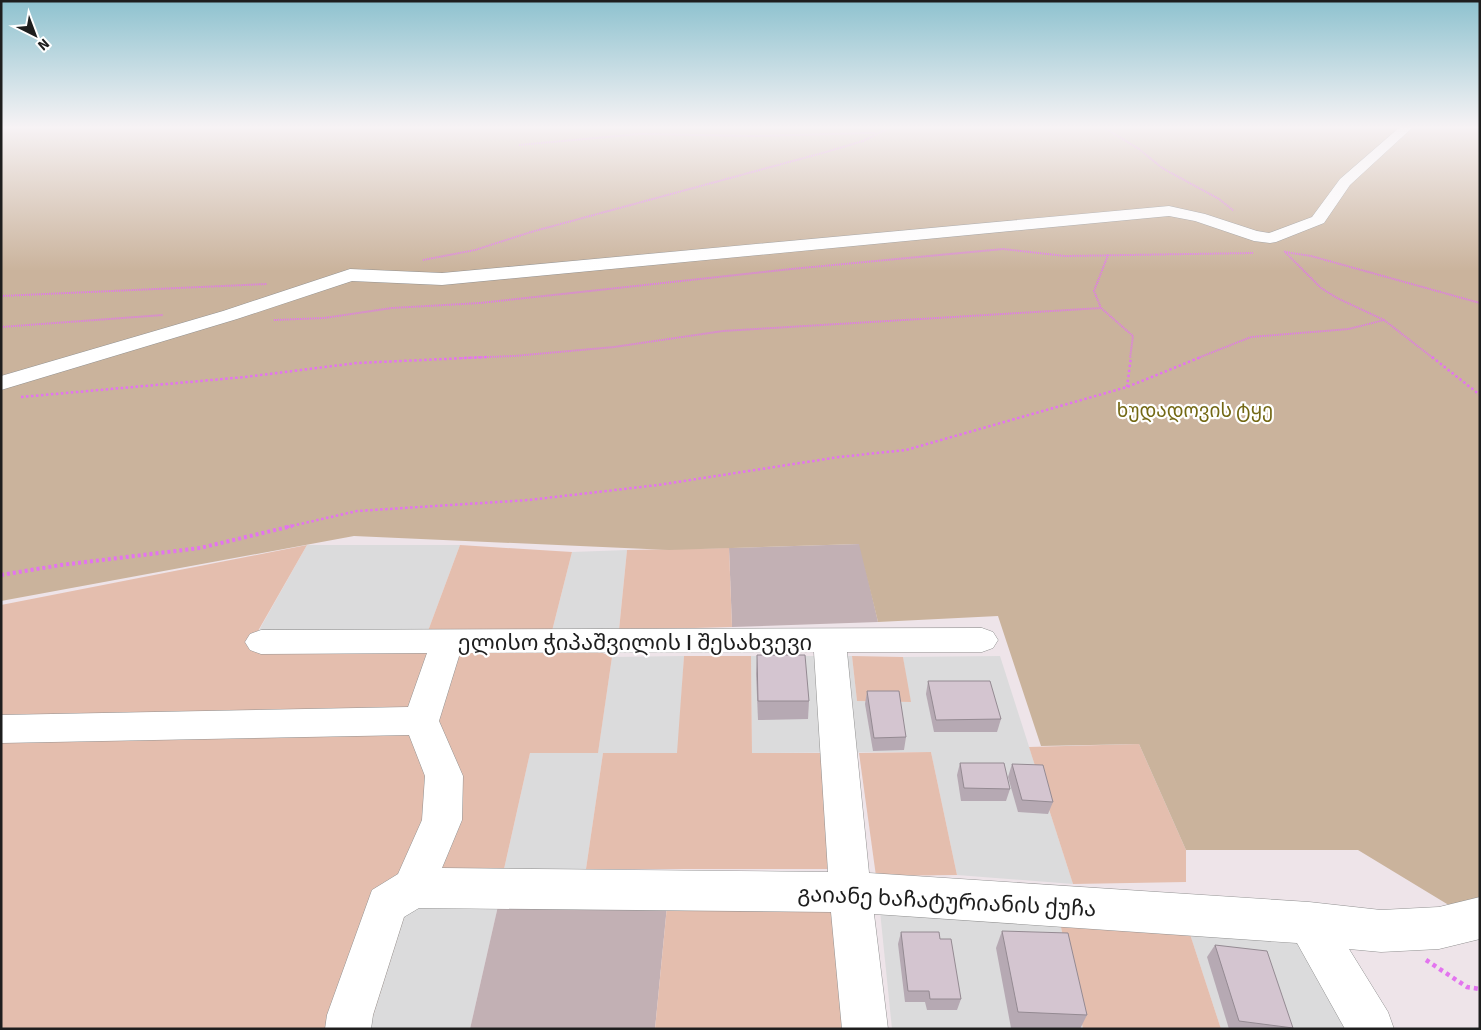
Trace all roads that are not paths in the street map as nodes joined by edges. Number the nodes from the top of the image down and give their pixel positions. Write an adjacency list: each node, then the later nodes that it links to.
1 (1353, 175): 2 (street)
2 (1, 382)
3 (982, 640): 5 (street)
4 (261, 642): 6 (street, ელისო ჭიპაშვილის I შესახვევი)
5 (830, 642): 6 (street, ელისო ჭიპაშვილის I შესახვევი); 10 (street, ელისო ჭიპაშვილის I შესახვევი)
6 (447, 643): 7 (street)
7 (421, 721): 8 (street); 9 (street)
8 (1, 729)
9 (413, 888): 10 (street, გაიანე ხაჩატურიანის ქუჩა); 13 (street)
10 (850, 892): 12 (street, გაიანე ხაჩატურიანის ქუჩა); 14 (street, ელისო ჭიპაშვილის I შესახვევი)
11 (1480, 918): 12 (street, გაიანე ხაჩატურიანის ქუჩა)
12 (1310, 923): 15 (street)
13 (345, 1024)
14 (865, 1029)
15 (1371, 1029)

